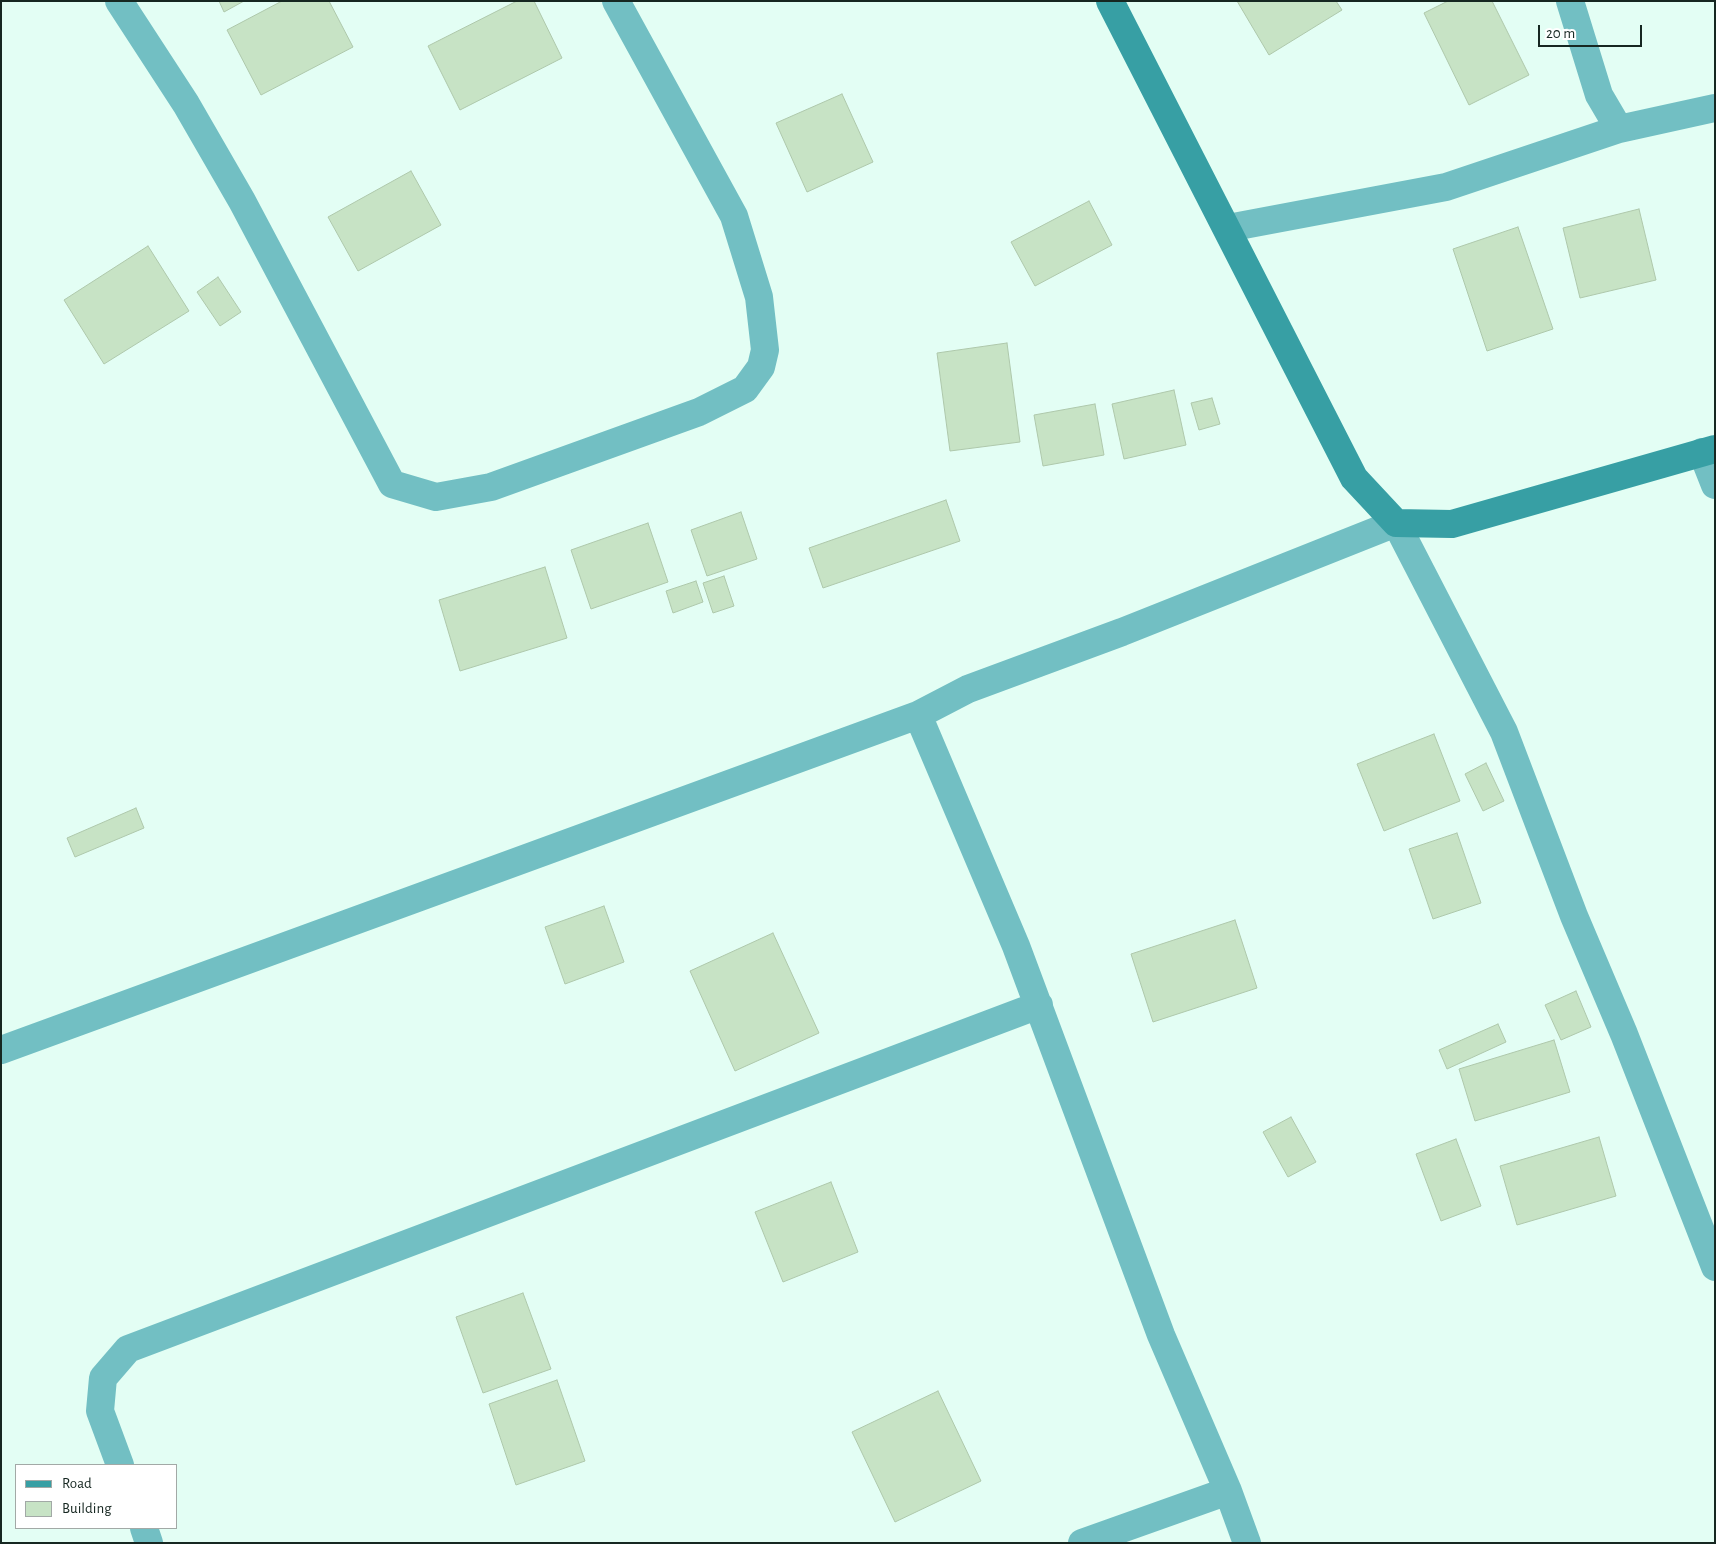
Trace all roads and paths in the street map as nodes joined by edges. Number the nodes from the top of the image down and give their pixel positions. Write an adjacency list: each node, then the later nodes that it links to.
1 (119, 1): 2 (street)
2 (616, 1)
3 (1110, 1): 7 (street)
4 (1570, 1): 6 (street)
5 (1715, 108): 6 (street)
6 (1619, 129): 7 (street)
7 (1228, 228): 10 (street)
8 (1708, 450): 9 (street); 10 (street)
9 (1715, 485)
10 (1396, 523): 11 (street); 14 (street)
11 (918, 715): 12 (street); 13 (street)
12 (1039, 1005): 15 (street); 16 (street)
13 (1, 1050)
14 (1715, 1267)
15 (120, 1464)
16 (1228, 1492): 19 (street); 20 (street)
17 (144, 1529): 18 (street)
18 (150, 1543)
19 (1082, 1543)
20 (1246, 1543)

